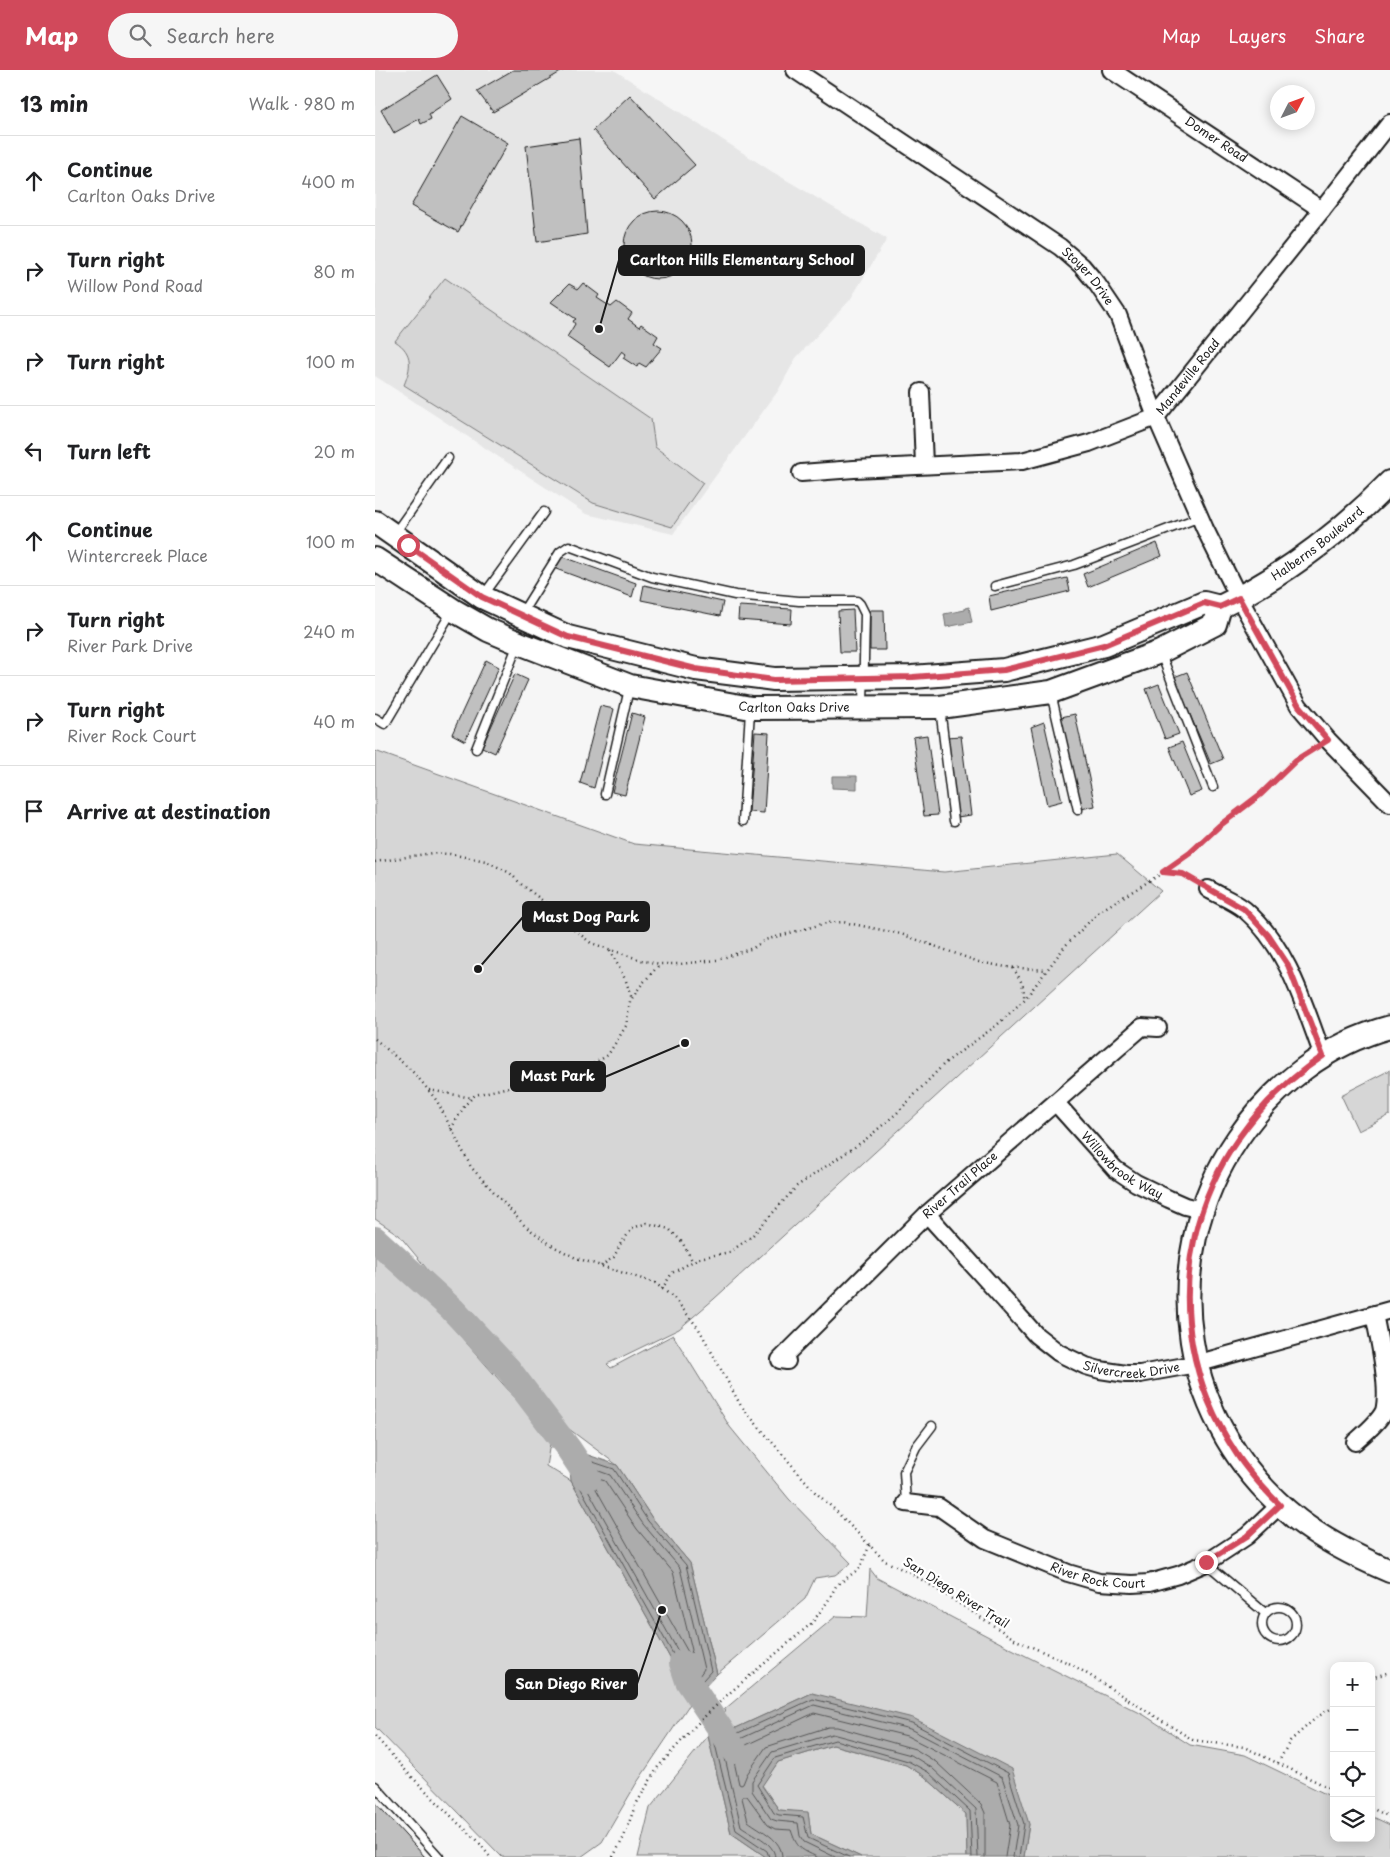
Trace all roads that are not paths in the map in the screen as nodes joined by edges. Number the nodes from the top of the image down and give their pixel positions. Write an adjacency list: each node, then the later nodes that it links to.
1 (795, 70): 6 (street, Stoyer Drive)
2 (1111, 70): 4 (street, Domer Road)
3 (1390, 123): 4 (street, Mandeville Road)
4 (1322, 210): 6 (street, Mandeville Road)
5 (921, 392): 8 (street)
6 (1156, 416): 8 (street, Mandeville Road); 12 (street, Stoyer Drive)
7 (448, 458): 14 (lane)
8 (924, 465): 9 (street, Mandeville Road)
9 (801, 474)
10 (1390, 482): 17 (main road, Halberns Boulevard)
11 (544, 512): 19 (lane)
12 (1200, 517): 16 (lane); 17 (street, Stoyer Drive)
13 (375, 522): 14 (main road, Carlton Oaks Drive)
14 (394, 535): 19 (main road, Carlton Oaks Drive)
15 (375, 559): 18 (main road, Carlton Oaks Drive)
16 (995, 586)
17 (1229, 603): 21 (main road, Carlton Oaks Drive); 22 (main road, Carlton Oaks Drive); 32 (street, Stoyer Drive)
18 (453, 610): 19 (main road, Carlton Oaks Drive); 28 (lane)
19 (497, 614): 20 (main road, Carlton Oaks Drive); 22 (main road, Carlton Oaks Drive); 22 (lane)
20 (519, 643): 23 (main road, Carlton Oaks Drive); 29 (lane)
21 (1160, 652): 24 (main road, Carlton Oaks Drive); 30 (lane)
22 (864, 678): 25 (lane)
23 (630, 686): 27 (main road, Carlton Oaks Drive); 31 (lane)
24 (1051, 692): 26 (main road, Carlton Oaks Drive); 33 (lane)
25 (863, 707): 26 (main road, Carlton Oaks Drive); 27 (main road, Carlton Oaks Drive)
26 (940, 707): 35 (lane)
27 (751, 708): 34 (lane)
28 (375, 718)
29 (476, 749)
30 (1213, 787)
31 (605, 794)
32 (1388, 798)
33 (1078, 810)
34 (743, 821)
35 (954, 821)
36 (1208, 889): 39 (street)
37 (1158, 1028): 40 (street, River Trail Place)
38 (1390, 1028): 39 (main road)
39 (1323, 1056): 41 (main road)
40 (1056, 1103): 41 (street, Willowbrook Way); 42 (street, River Trail Place)
41 (1201, 1210): 46 (main road)
42 (927, 1214): 45 (street, River Trail Place); 46 (street, Silvercreek Drive)
43 (1390, 1310): 44 (street, Silvercreek Drive)
44 (1373, 1314): 46 (street, Silvercreek Drive); 48 (street)
45 (787, 1361)
46 (1196, 1364): 50 (main road)
47 (932, 1426): 49 (lane)
48 (1355, 1442)
49 (906, 1503): 51 (street, River Rock Court)
50 (1280, 1505): 51 (street, River Rock Court); 52 (main road)
51 (1206, 1562): 53 (lane)
52 (1390, 1571)
53 (1265, 1613): 53 (lane)
54 (375, 1786): 55 (lane)
55 (439, 1857)

